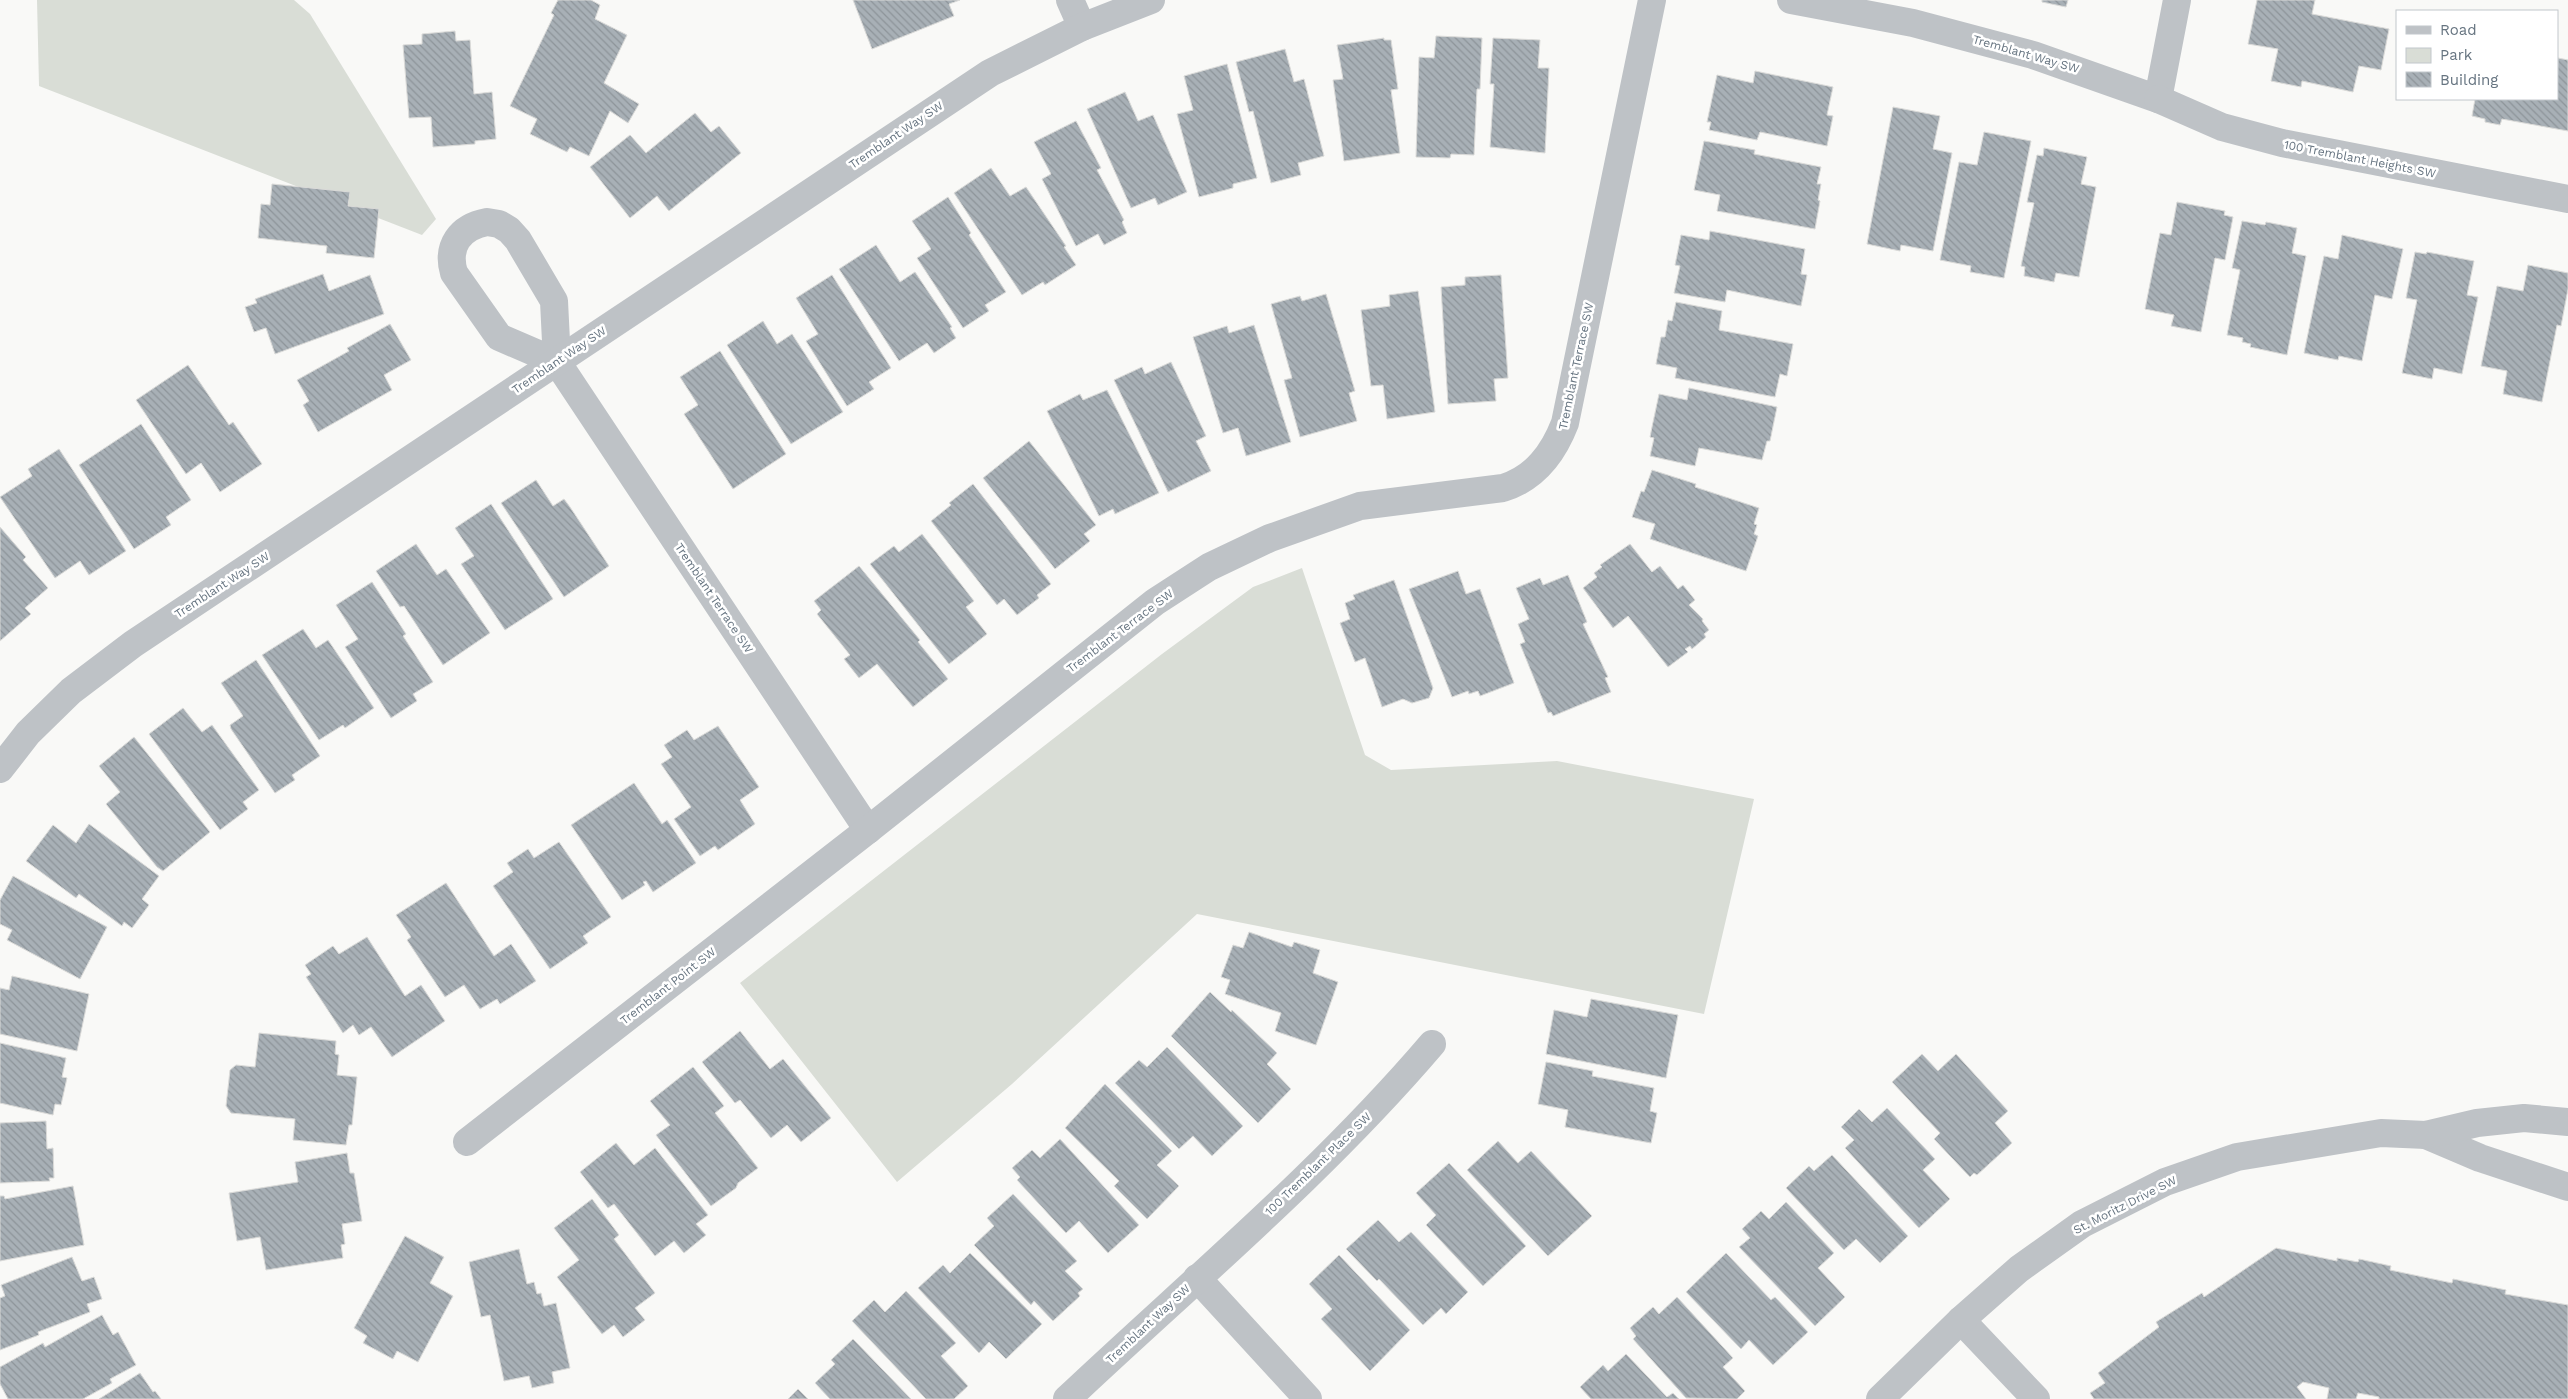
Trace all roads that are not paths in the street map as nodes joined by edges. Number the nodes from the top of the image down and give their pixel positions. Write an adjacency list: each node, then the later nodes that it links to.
1 (1070, 0): 6 (street)
2 (1151, 0): 6 (street, Tremblant Way SW)
3 (1652, 0): 11 (street, Tremblant Terrace SW)
4 (1791, 0): 7 (street, Tremblant Way SW)
5 (2177, 0): 7 (street)
6 (1082, 27): 9 (street, Tremblant Way SW)
7 (2158, 100): 8 (street, 100 Tremblant Heights SW)
8 (2568, 199)
9 (557, 362): 9 (street); 10 (street, Tremblant Way SW); 11 (street, Tremblant Terrace SW)
10 (0, 769)
11 (868, 830): 15 (street, Tremblant Point SW)
12 (1432, 1044): 17 (street, 100 Tremblant Place SW)
13 (2568, 1122): 14 (street, St. Moritz Drive SW)
14 (2426, 1135): 16 (street, St. Moritz Drive SW); 18 (street, St. Moritz Drive SW)
15 (467, 1142)
16 (2568, 1187)
17 (1197, 1278): 19 (street, Tremblant Way SW); 20 (street, Tremblant Way SW)
18 (1961, 1320): 21 (street, St. Moritz Drive SW); 22 (street)
19 (1067, 1399)
20 (1308, 1399)
21 (1880, 1399)
22 (2036, 1399)

